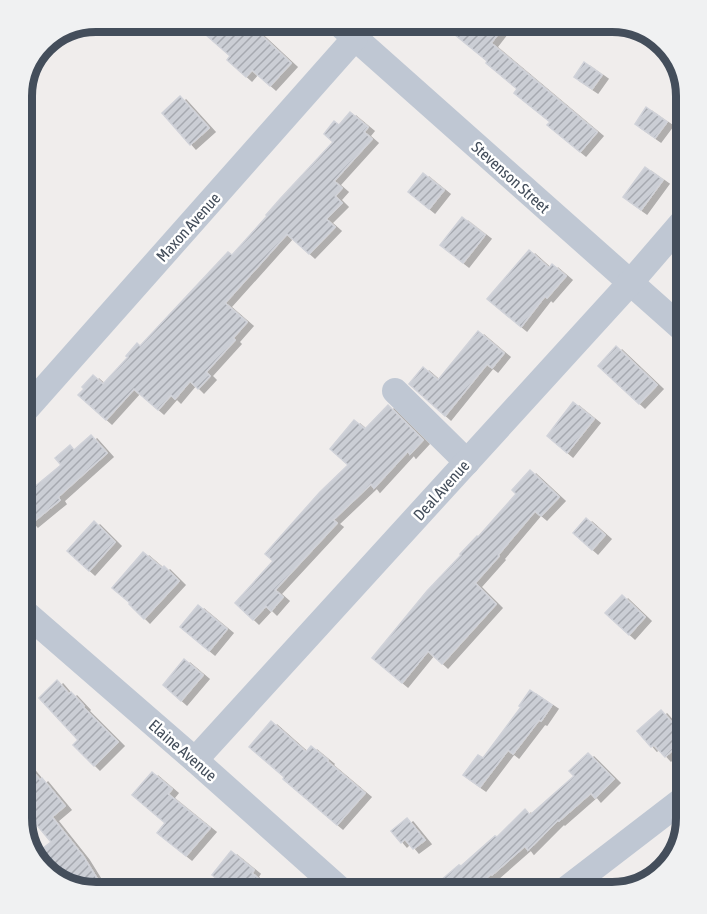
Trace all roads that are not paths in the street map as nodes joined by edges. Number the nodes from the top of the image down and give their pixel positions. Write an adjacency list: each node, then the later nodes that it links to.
1 (348, 32): 2 (street, Stevenson Street)
2 (356, 39): 4 (street, Stevenson Street); 7 (street, Maxon Avenue)
3 (676, 230): 4 (street, Deal Avenue)
4 (630, 283): 5 (street, Stevenson Street); 8 (street, Deal Avenue)
5 (676, 323)
6 (395, 391): 8 (street)
7 (32, 403)
8 (467, 462): 10 (street, Deal Avenue)
9 (32, 619): 10 (street, Elaine Avenue)
10 (195, 760): 12 (street, Elaine Avenue)
11 (676, 813): 13 (street)
12 (333, 883)
13 (575, 883)

